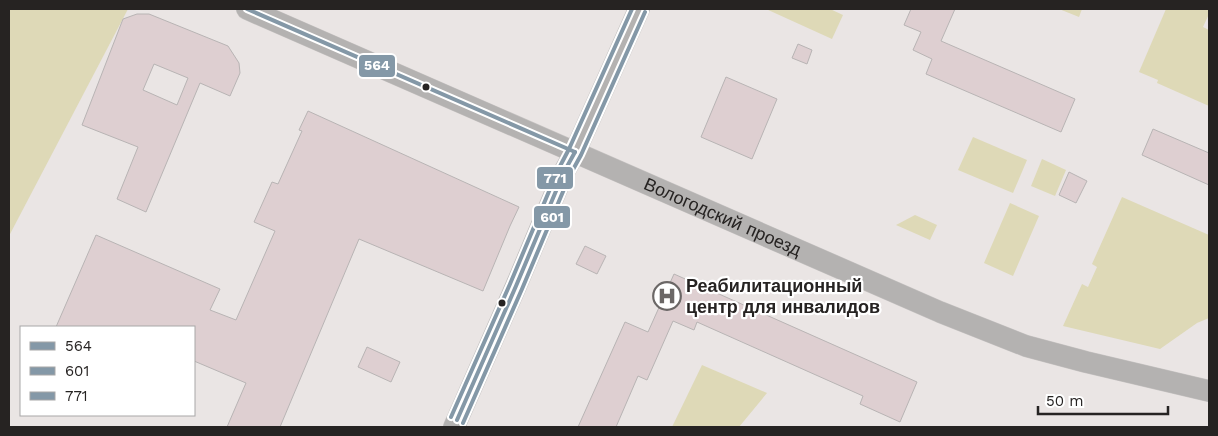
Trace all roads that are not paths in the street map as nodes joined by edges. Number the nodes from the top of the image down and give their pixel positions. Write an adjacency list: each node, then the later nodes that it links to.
1 (247, 9): 3 (street, Вологодский проезд)
2 (638, 9): 3 (street)
3 (575, 152): 4 (street, Вологодский проезд); 5 (street)
4 (1209, 391)
5 (454, 427)

